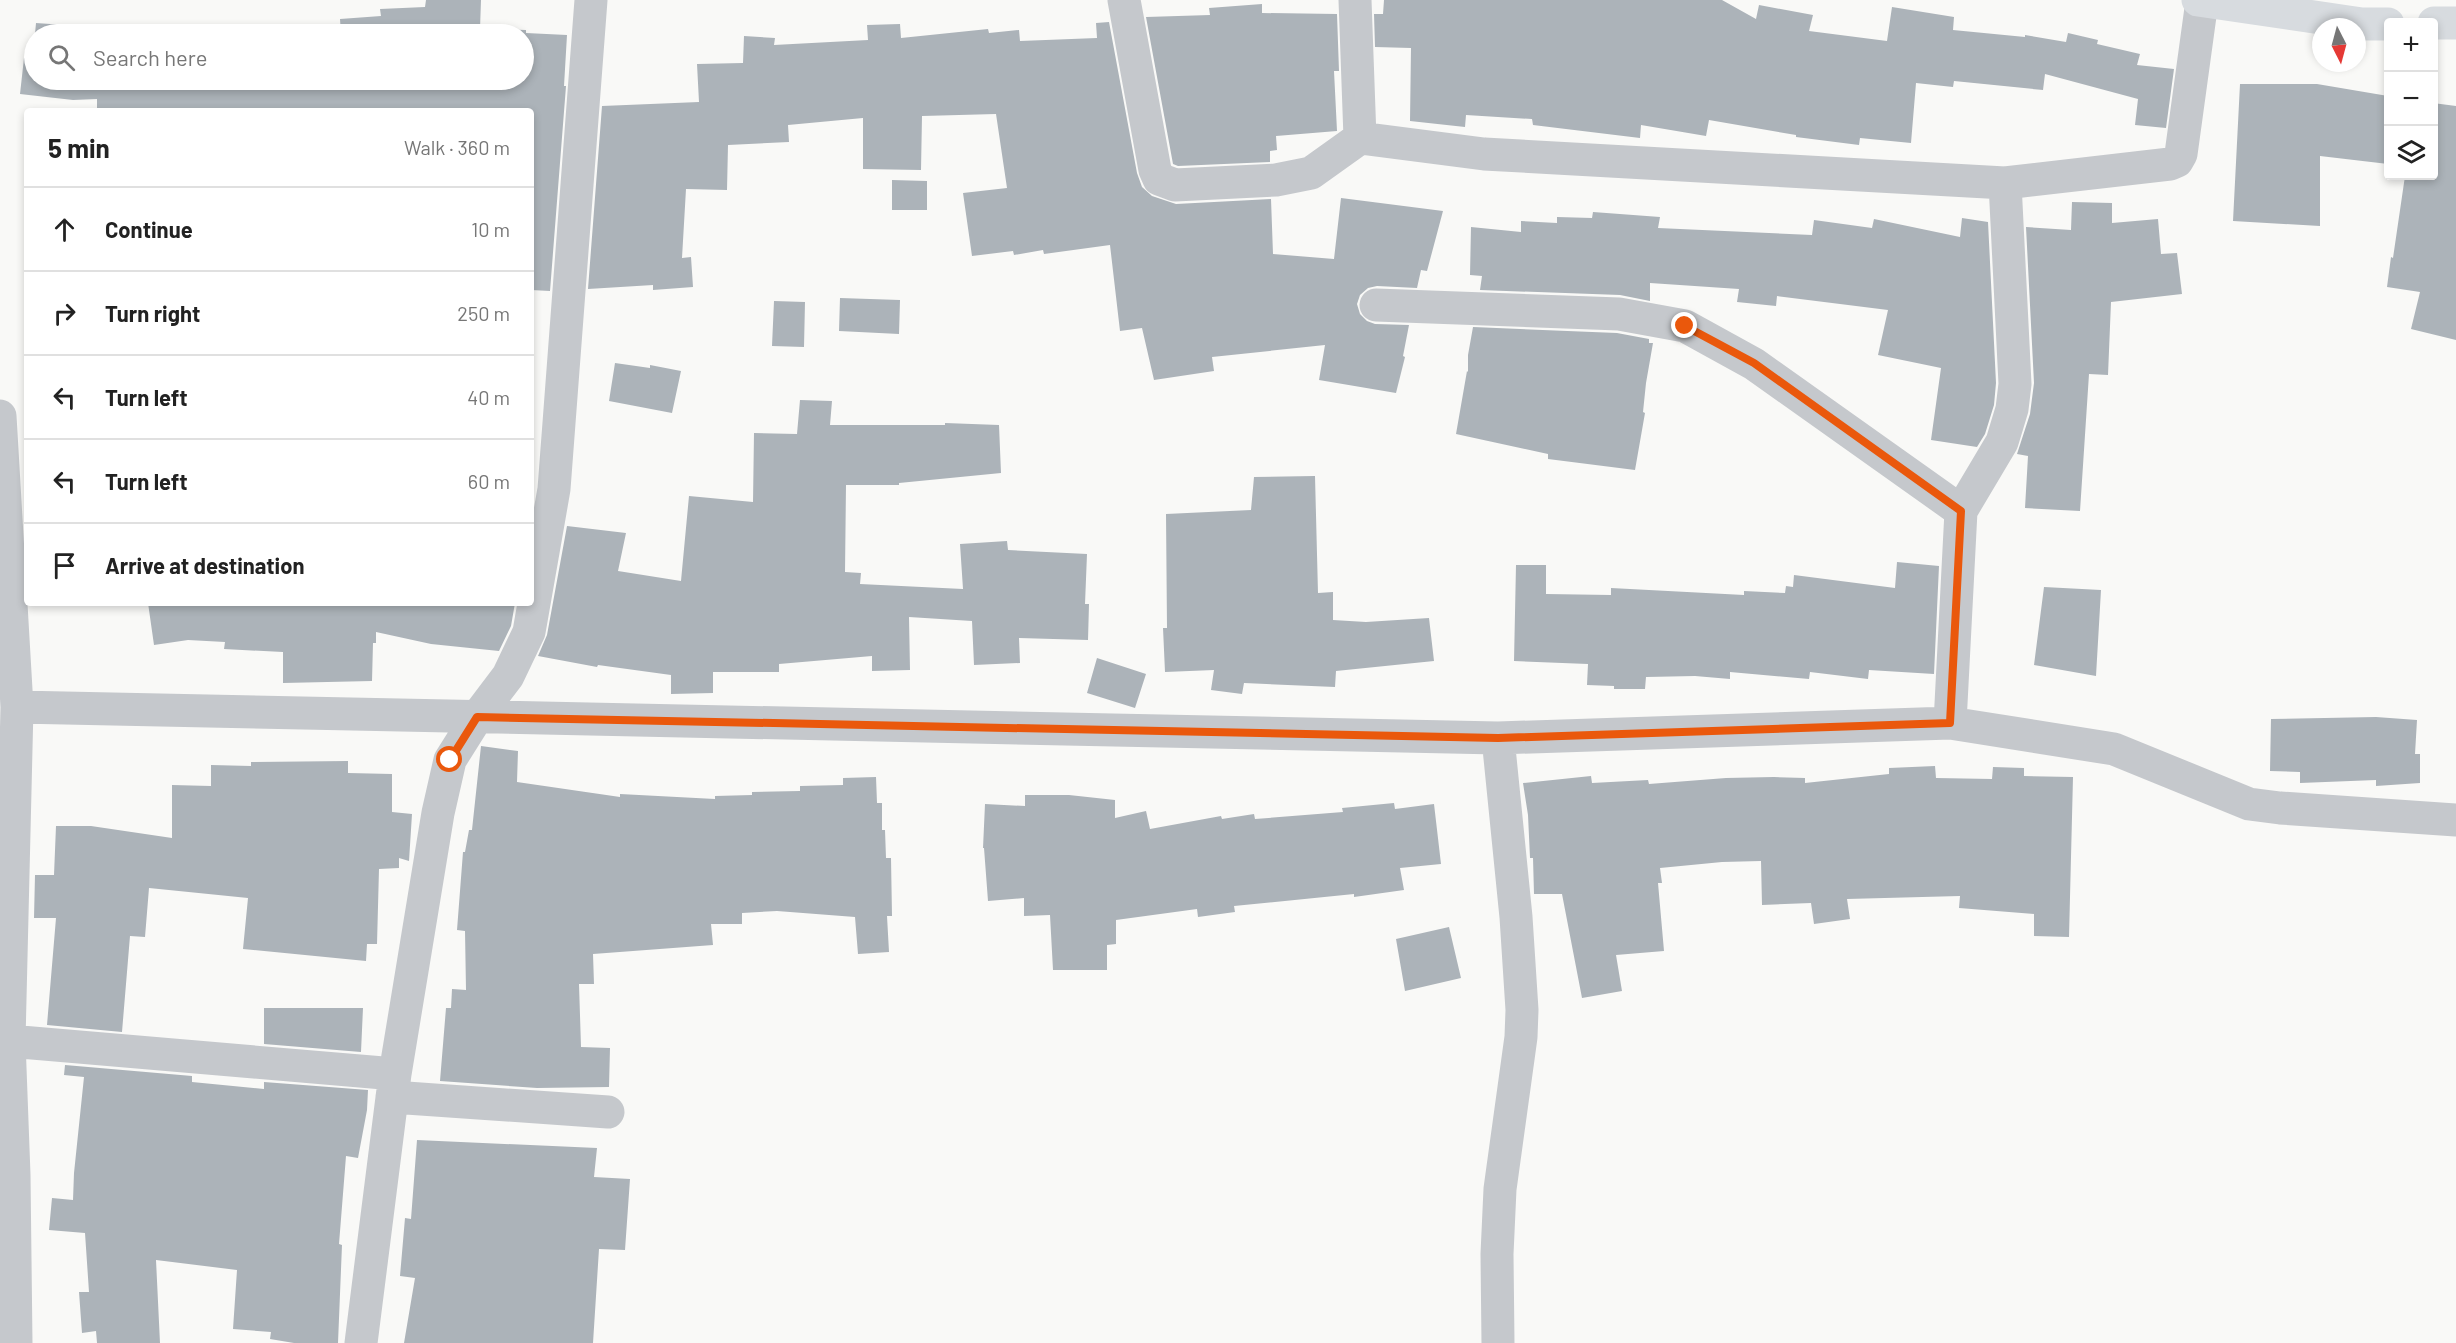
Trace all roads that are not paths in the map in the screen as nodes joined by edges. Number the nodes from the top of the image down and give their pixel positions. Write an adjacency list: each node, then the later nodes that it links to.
1 (591, 0): 14 (street)
2 (1124, 0): 8 (street)
3 (1355, 0): 8 (street)
4 (2200, 1): 7 (main road); 9 (street)
5 (2438, 23): 6 (main road)
6 (2456, 23)
7 (2384, 24)
8 (1360, 138): 9 (street)
9 (2006, 183): 12 (street)
10 (1376, 305): 12 (street)
11 (0, 416): 13 (street)
12 (1961, 511): 18 (street)
13 (4, 546): 16 (street)
14 (534, 603)
15 (534, 606): 17 (street)
16 (17, 707): 17 (street); 21 (street)
17 (477, 717): 19 (street); 22 (street)
18 (1950, 723): 19 (street); 20 (street)
19 (1498, 738): 27 (street)
20 (2456, 820)
21 (9, 1041): 22 (street); 24 (street)
22 (393, 1085): 23 (street); 26 (street)
23 (608, 1112)
24 (6, 1144): 25 (street)
25 (16, 1343)
26 (361, 1343)
27 (1498, 1343)

